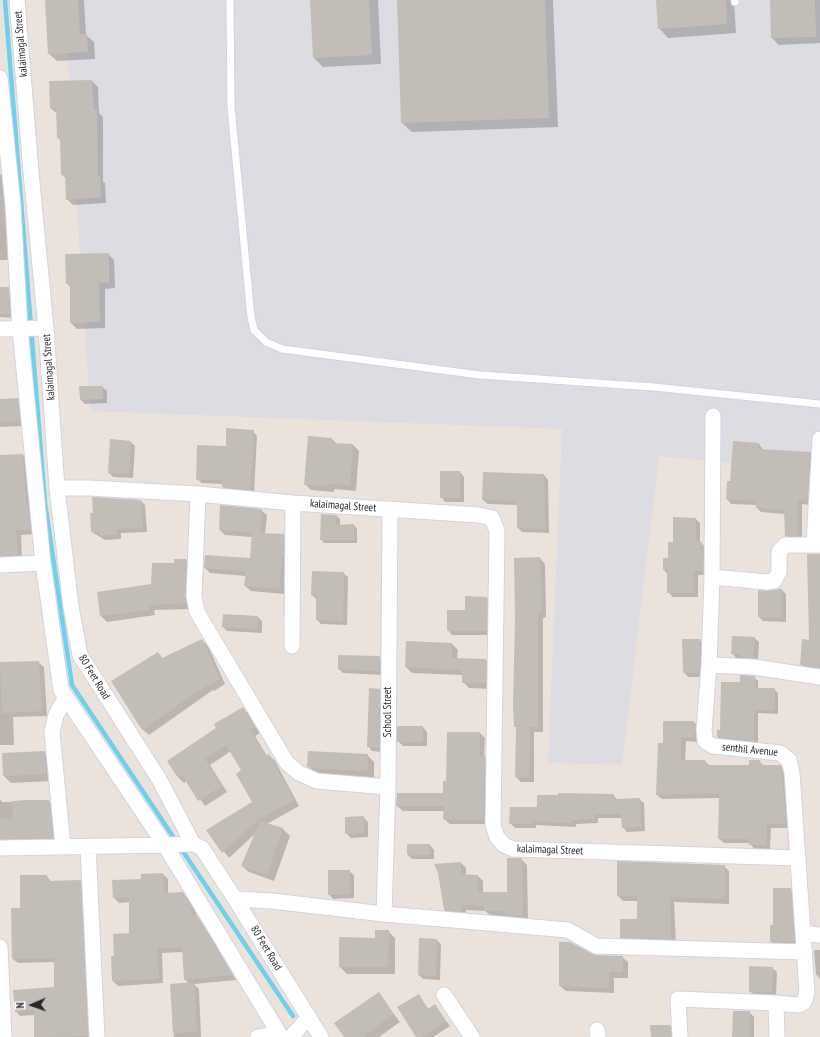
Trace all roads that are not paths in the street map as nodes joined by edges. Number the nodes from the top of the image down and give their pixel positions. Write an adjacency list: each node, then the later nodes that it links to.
1 (17, 0): 4 (street, kalaimagal Street)
2 (230, 0): 7 (lane)
3 (0, 78): 6 (street)
4 (44, 328): 6 (street); 10 (street, kalaimagal Street)
5 (0, 329): 6 (street)
6 (22, 329): 15 (street)
7 (820, 404)
8 (713, 416): 17 (street, senthil Avenue)
9 (820, 439): 14 (street)
10 (57, 488): 11 (street, kalaimagal Street); 23 (street, 80 Feet Road)
11 (198, 494): 12 (street, kalaimagal Street); 22 (street)
12 (292, 503): 13 (street, kalaimagal Street); 18 (street)
13 (390, 510): 22 (street, School Street); 28 (street, kalaimagal Street)
14 (817, 545): 17 (street)
15 (43, 563): 16 (street); 21 (street)
16 (0, 565)
17 (712, 577): 19 (street, senthil Avenue)
18 (292, 646)
19 (709, 665): 20 (street); 28 (street, senthil Avenue)
20 (820, 677)
21 (66, 697): 24 (street); 26 (street)
22 (388, 787): 30 (street, School Street)
23 (193, 844): 24 (street); 29 (street, 80 Feet Road)
24 (168, 845): 25 (street); 42 (street)
25 (88, 846): 26 (street); 39 (street)
26 (63, 847): 27 (street)
27 (0, 848)
28 (798, 858): 31 (street, senthil Avenue)
29 (236, 898): 30 (street); 37 (street, 80 Feet Road)
30 (384, 914): 34 (street)
31 (803, 933): 32 (street); 34 (street, senthil Avenue)
32 (820, 935)
33 (0, 947): 38 (street)
34 (804, 952): 36 (street, senthil Avenue)
35 (444, 995): 44 (street)
36 (776, 1003): 45 (street); 46 (street)
37 (300, 1027): 43 (street, 80 Feet Road)
38 (4, 1037)
39 (97, 1037)
40 (258, 1037): 41 (street)
41 (278, 1037)
42 (281, 1037)
43 (321, 1037)
44 (472, 1037)
45 (680, 1037)
46 (777, 1037)

